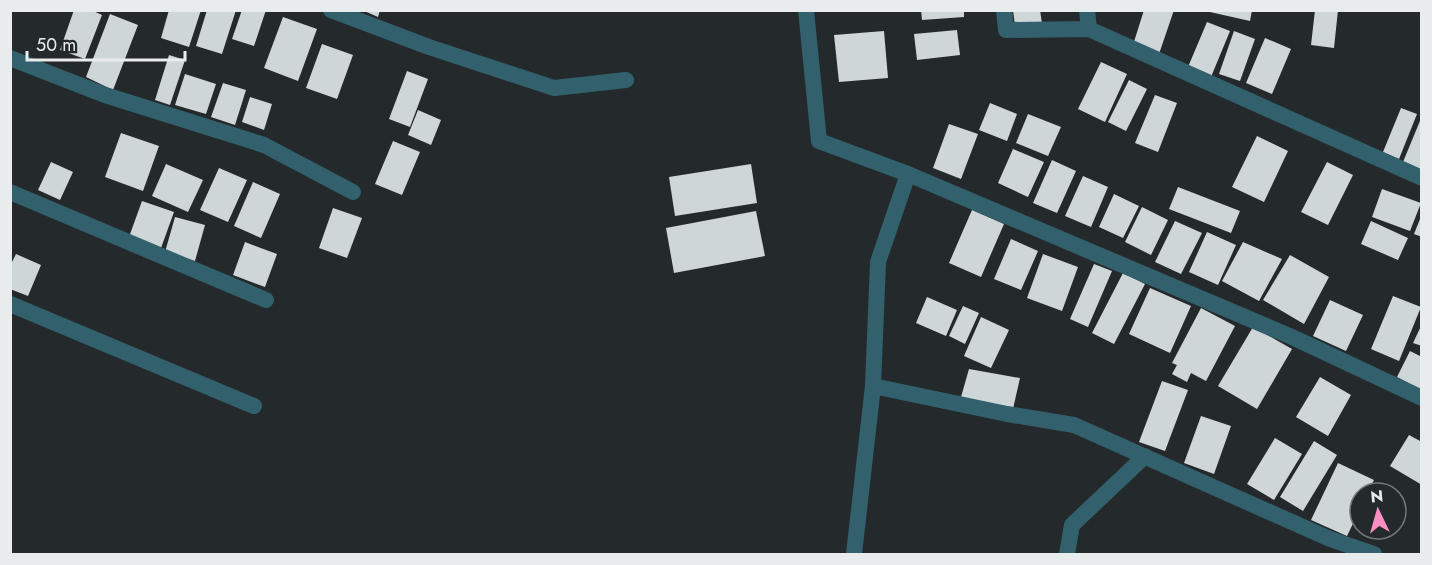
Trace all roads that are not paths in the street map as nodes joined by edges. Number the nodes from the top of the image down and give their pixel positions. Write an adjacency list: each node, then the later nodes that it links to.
1 (331, 10): 7 (street)
2 (806, 10): 8 (street)
3 (1004, 10): 5 (street)
4 (1087, 10): 5 (street)
5 (1089, 29): 9 (street)
6 (10, 58): 11 (street)
7 (626, 80)
8 (908, 174): 14 (street); 15 (street)
9 (1422, 178)
10 (10, 192): 12 (street)
11 (353, 192)
12 (266, 300)
13 (10, 304): 16 (street)
14 (873, 386): 17 (street); 18 (street)
15 (1422, 398)
16 (254, 406)
17 (1145, 456): 19 (street); 20 (street)
18 (854, 555)
19 (1067, 555)
20 (1374, 555)

